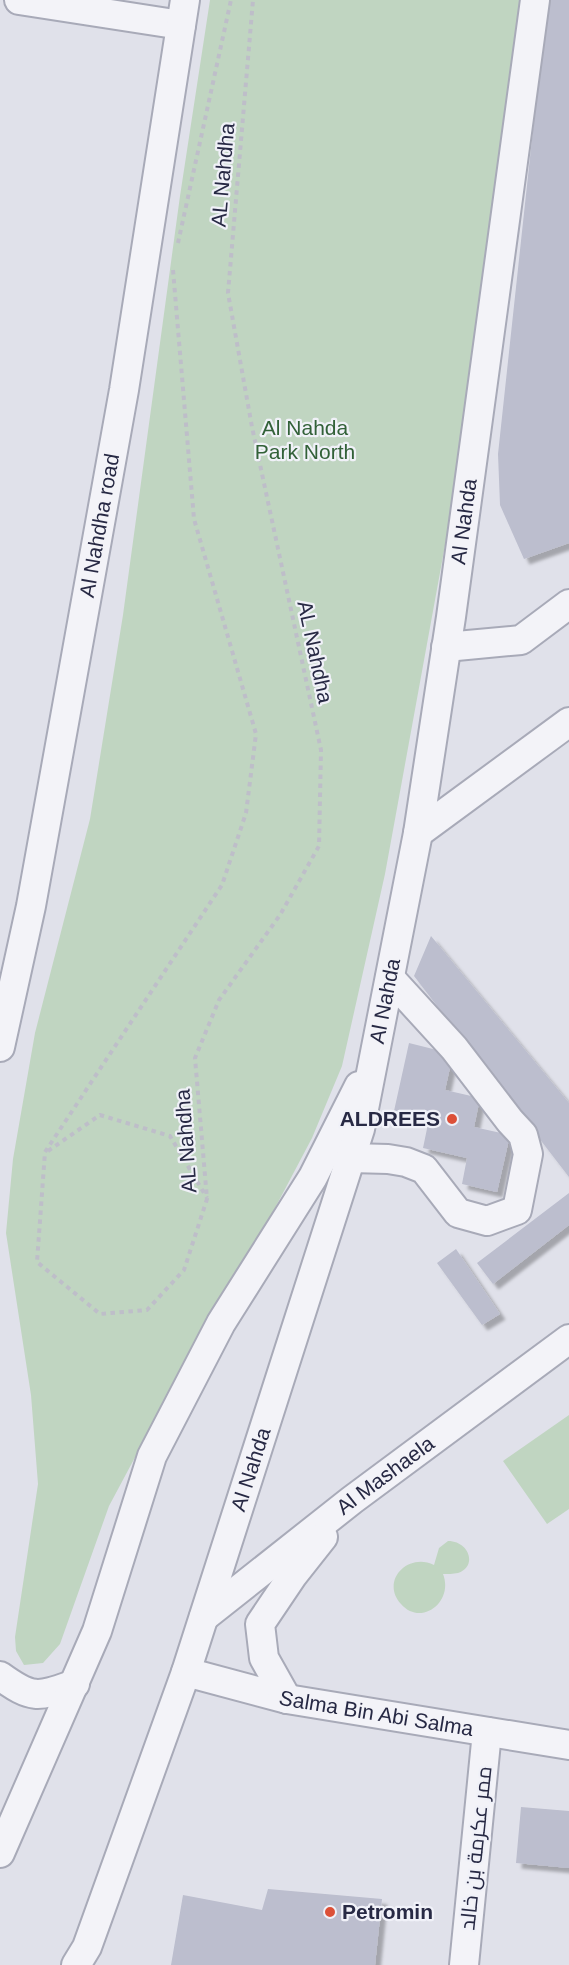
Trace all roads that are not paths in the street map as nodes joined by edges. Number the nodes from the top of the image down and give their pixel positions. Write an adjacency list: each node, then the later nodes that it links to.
1 (535, 0): 5 (street, Al Nahda)
2 (32, 1): 3 (street)
3 (183, 12): 9 (street, Al Nahdha road)
4 (569, 604): 5 (street)
5 (446, 647): 7 (street, Al Nahda)
6 (569, 722): 7 (street)
7 (418, 833): 8 (street, Al Nahda)
8 (390, 978): 10 (street, Al Nahda); 11 (street)
9 (0, 1047)
10 (375, 1054): 11 (street, Al Nahda); 17 (street)
11 (351, 1158): 14 (street, Al Nahda)
12 (569, 1339): 13 (street, Al Mashaela)
13 (352, 1500): 14 (street, Al Mashaela); 18 (street)
14 (204, 1617): 15 (street, Al Nahda)
15 (186, 1672): 18 (street, Salma Bin Abi Salma); 22 (street, Al Nahda)
16 (0, 1676): 17 (street)
17 (75, 1684): 21 (street)
18 (287, 1698): 19 (street, Salma Bin Abi Salma)
19 (487, 1732): 20 (street, Salma Bin Abi Salma); 23 (street, ممر عكرمة بن خالد)
20 (569, 1745)
21 (0, 1853)
22 (76, 1965)
23 (464, 1965)

